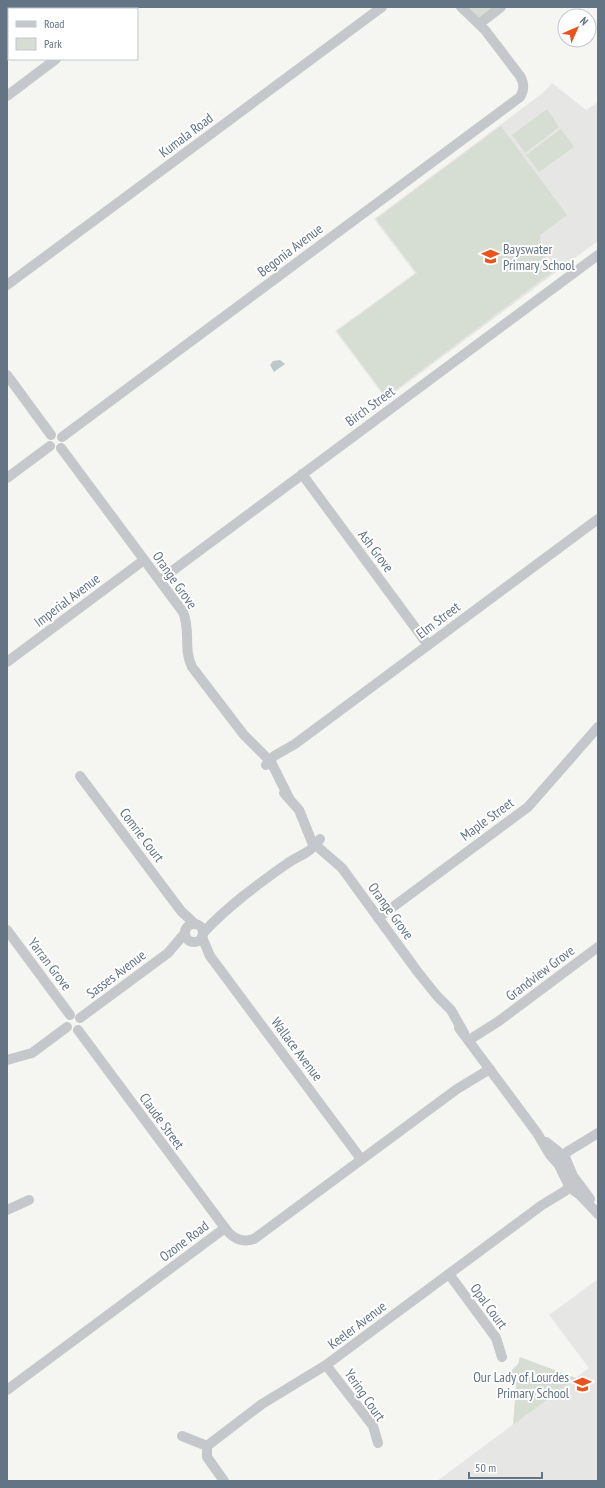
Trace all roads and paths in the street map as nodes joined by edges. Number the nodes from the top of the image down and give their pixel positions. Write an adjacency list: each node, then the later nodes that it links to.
1 (382, 7): 8 (street, Kumala Road)
2 (461, 7): 4 (street)
3 (501, 7): 4 (street)
4 (479, 24): 11 (street, Begonia Avenue)
5 (45, 62): 6 (street)
6 (7, 96)
7 (598, 255): 14 (street, Birch Street)
8 (7, 285)
9 (7, 375): 10 (street)
10 (51, 435): 11 (street); 12 (street)
11 (62, 437): 13 (street)
12 (50, 446): 13 (street); 15 (street)
13 (61, 448): 17 (street, Orange Grove)
14 (302, 474): 18 (street, Birch Street); 19 (street, Ash Grove)
15 (7, 478)
16 (598, 519): 19 (street, Elm Street)
17 (144, 560): 18 (street, Orange Grove); 20 (street, Imperial Avenue)
18 (160, 580): 22 (street, Orange Grove)
19 (428, 645): 22 (street, Elm Street)
20 (7, 662)
21 (598, 727): 26 (street, Maple Street)
22 (269, 763): 24 (street, Orange Grove)
23 (80, 776): 27 (street, Comrie Court)
24 (316, 842): 25 (street, Sasses Avenue); 26 (street, Orange Grove)
25 (222, 912): 27 (street, Sasses Avenue); 29 (street, Sasses Avenue)
26 (378, 918): 35 (street, Orange Grove)
27 (191, 927): 29 (street); 29 (street); 31 (street, Sasses Avenue)
28 (7, 930): 32 (street, Yarran Grove)
29 (198, 938): 31 (street, Sasses Avenue); 39 (street, Wallace Avenue)
30 (598, 947): 35 (street, Grandview Grove)
31 (168, 953): 32 (street, Sasses Avenue)
32 (75, 1016): 33 (street); 34 (street)
33 (67, 1027): 34 (street); 36 (street)
34 (78, 1030): 45 (street, Claude Street)
35 (469, 1039): 37 (street, Orange Grove)
36 (7, 1060)
37 (488, 1066): 39 (street, Ozone Road); 40 (street, Orange Grove)
38 (598, 1133): 40 (street)
39 (361, 1159): 45 (street, Ozone Road)
40 (562, 1159): 41 (street, Orange Grove)
41 (571, 1183): 44 (street, Orange Grove); 46 (street, Keeler Avenue)
42 (29, 1200): 43 (street)
43 (7, 1210)
44 (597, 1213)
45 (225, 1228): 49 (street, Ozone Road)
46 (449, 1274): 47 (street, Opal Court); 48 (street, Keeler Avenue)
47 (502, 1357)
48 (326, 1366): 51 (street, Yering Court); 52 (street, Keeler Avenue)
49 (7, 1390)
50 (182, 1436): 52 (street)
51 (378, 1443)
52 (207, 1446): 53 (street)
53 (224, 1481)

